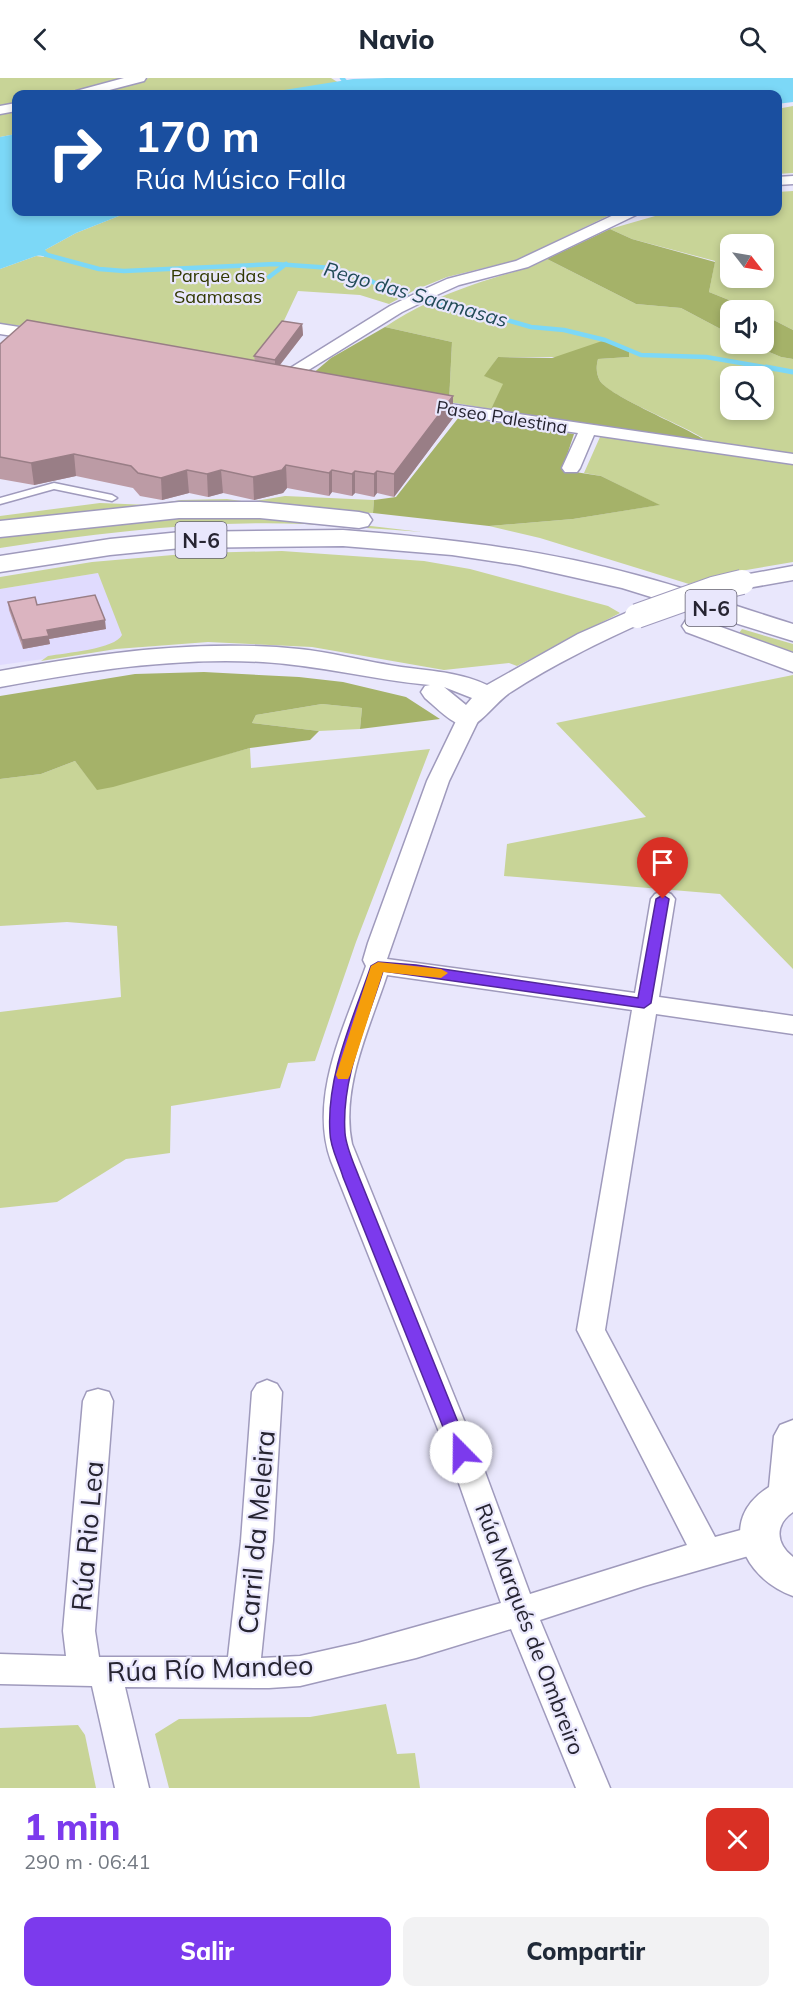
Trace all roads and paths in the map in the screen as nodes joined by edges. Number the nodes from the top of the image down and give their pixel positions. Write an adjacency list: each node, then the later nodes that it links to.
1 (139, 78): 2 (street)
2 (96, 90)
3 (623, 216): 6 (street)
4 (0, 329): 5 (street)
5 (64, 340)
6 (303, 384)
7 (403, 402): 8 (street, Paseo Palestina)
8 (588, 430): 9 (street, Paseo Palestina); 10 (street)
9 (793, 459)
10 (571, 468)
11 (112, 498): 12 (lane)
12 (0, 501)
13 (0, 529): 17 (highway)
14 (403, 544): 15 (highway, N-6); 17 (highway, N-6); 19 (highway)
15 (0, 564)
16 (793, 573): 20 (street, bridge)
17 (629, 581): 18 (highway, N-6)
18 (793, 633)
19 (793, 663)
20 (516, 677): 22 (street); 23 (street)
21 (0, 679): 22 (street)
22 (438, 685): 23 (street)
23 (479, 705): 25 (street, Rúa Marqués de Ombreiro)
24 (663, 899): 26 (street)
25 (378, 966): 26 (street); 35 (street, Rúa Marqués de Ombreiro)
26 (644, 1003): 27 (street); 33 (street)
27 (793, 1025)
28 (267, 1392): 37 (street, Carril da Meleira)
29 (98, 1401): 38 (street, Rúa Rio Lea)
30 (793, 1436): 31 (street)
31 (790, 1496): 32 (street)
32 (759, 1539): 33 (street, Rúa Río Mandeo); 34 (street)
33 (706, 1552): 35 (street, Rúa Río Mandeo)
34 (793, 1579)
35 (520, 1611): 37 (street, Rúa Río Mandeo); 40 (street, Rúa Marqués de Ombreiro)
36 (0, 1669): 38 (street, Rúa Río Mandeo)
37 (243, 1671): 38 (street, Rúa Río Mandeo)
38 (95, 1672): 39 (street, Rúa Rio Lea)
39 (132, 1788)
40 (593, 1788)

